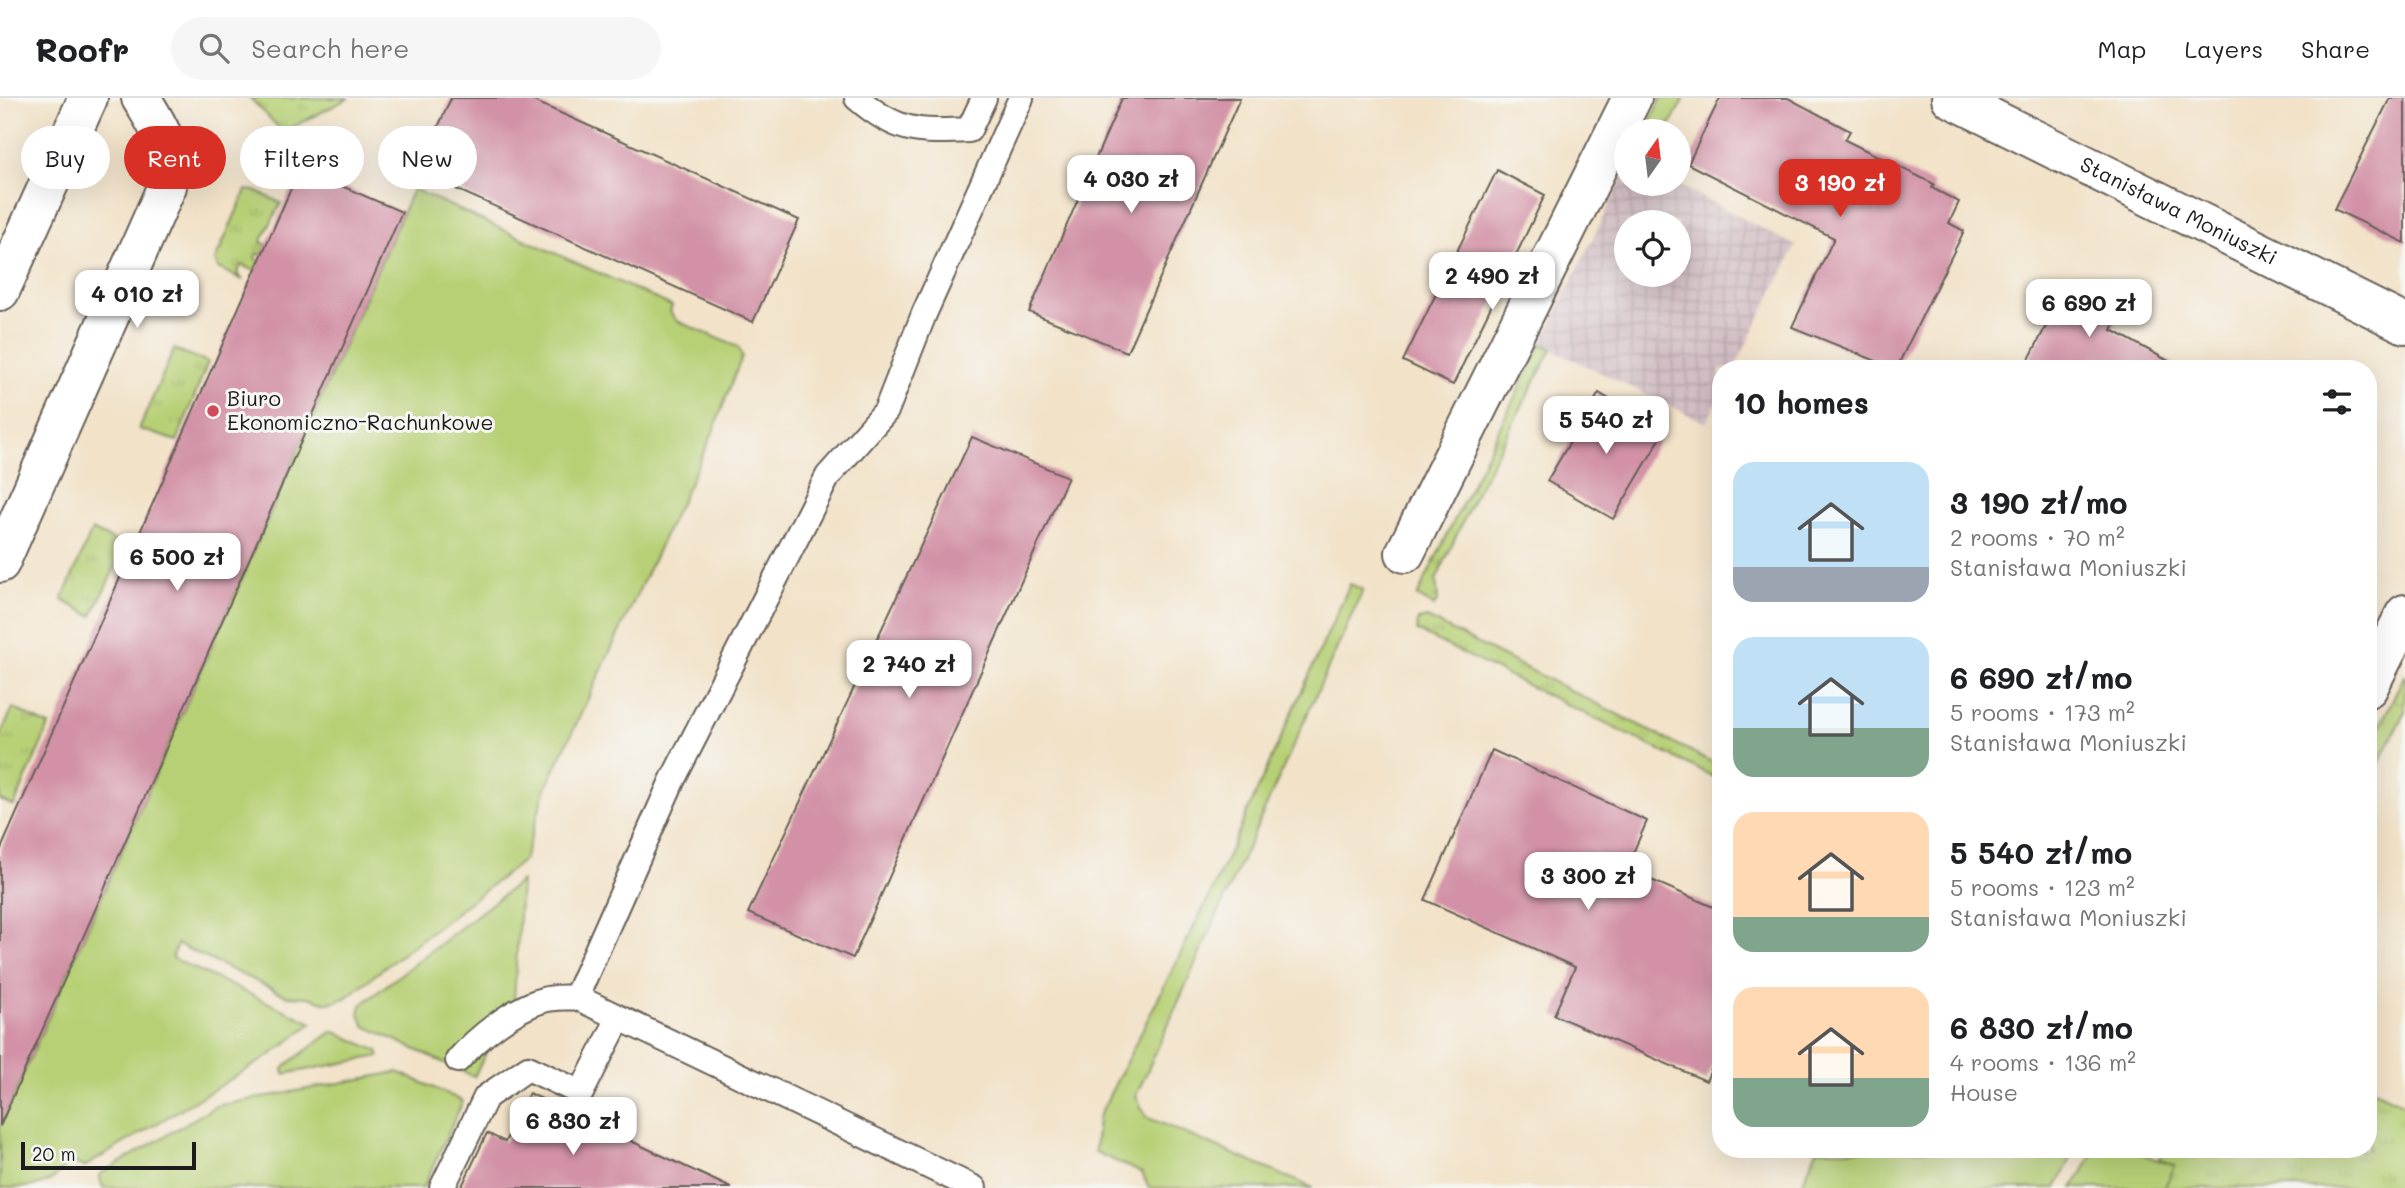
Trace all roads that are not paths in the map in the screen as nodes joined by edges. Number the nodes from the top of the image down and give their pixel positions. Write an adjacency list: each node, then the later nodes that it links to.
1 (88, 98): 8 (street)
2 (141, 98): 11 (street)
3 (857, 98): 4 (lane)
4 (984, 98)
5 (1021, 98): 14 (lane)
6 (1632, 98): 10 (street)
7 (1951, 98): 9 (street, Stanisława Moniuszki)
8 (0, 290)
9 (2405, 324)
10 (1405, 553)
11 (0, 563)
12 (2405, 614): 13 (street)
13 (2377, 670)
14 (576, 997): 15 (lane); 16 (lane)
15 (619, 1018): 17 (lane); 18 (lane)
16 (458, 1060)
17 (442, 1188)
18 (974, 1188)

